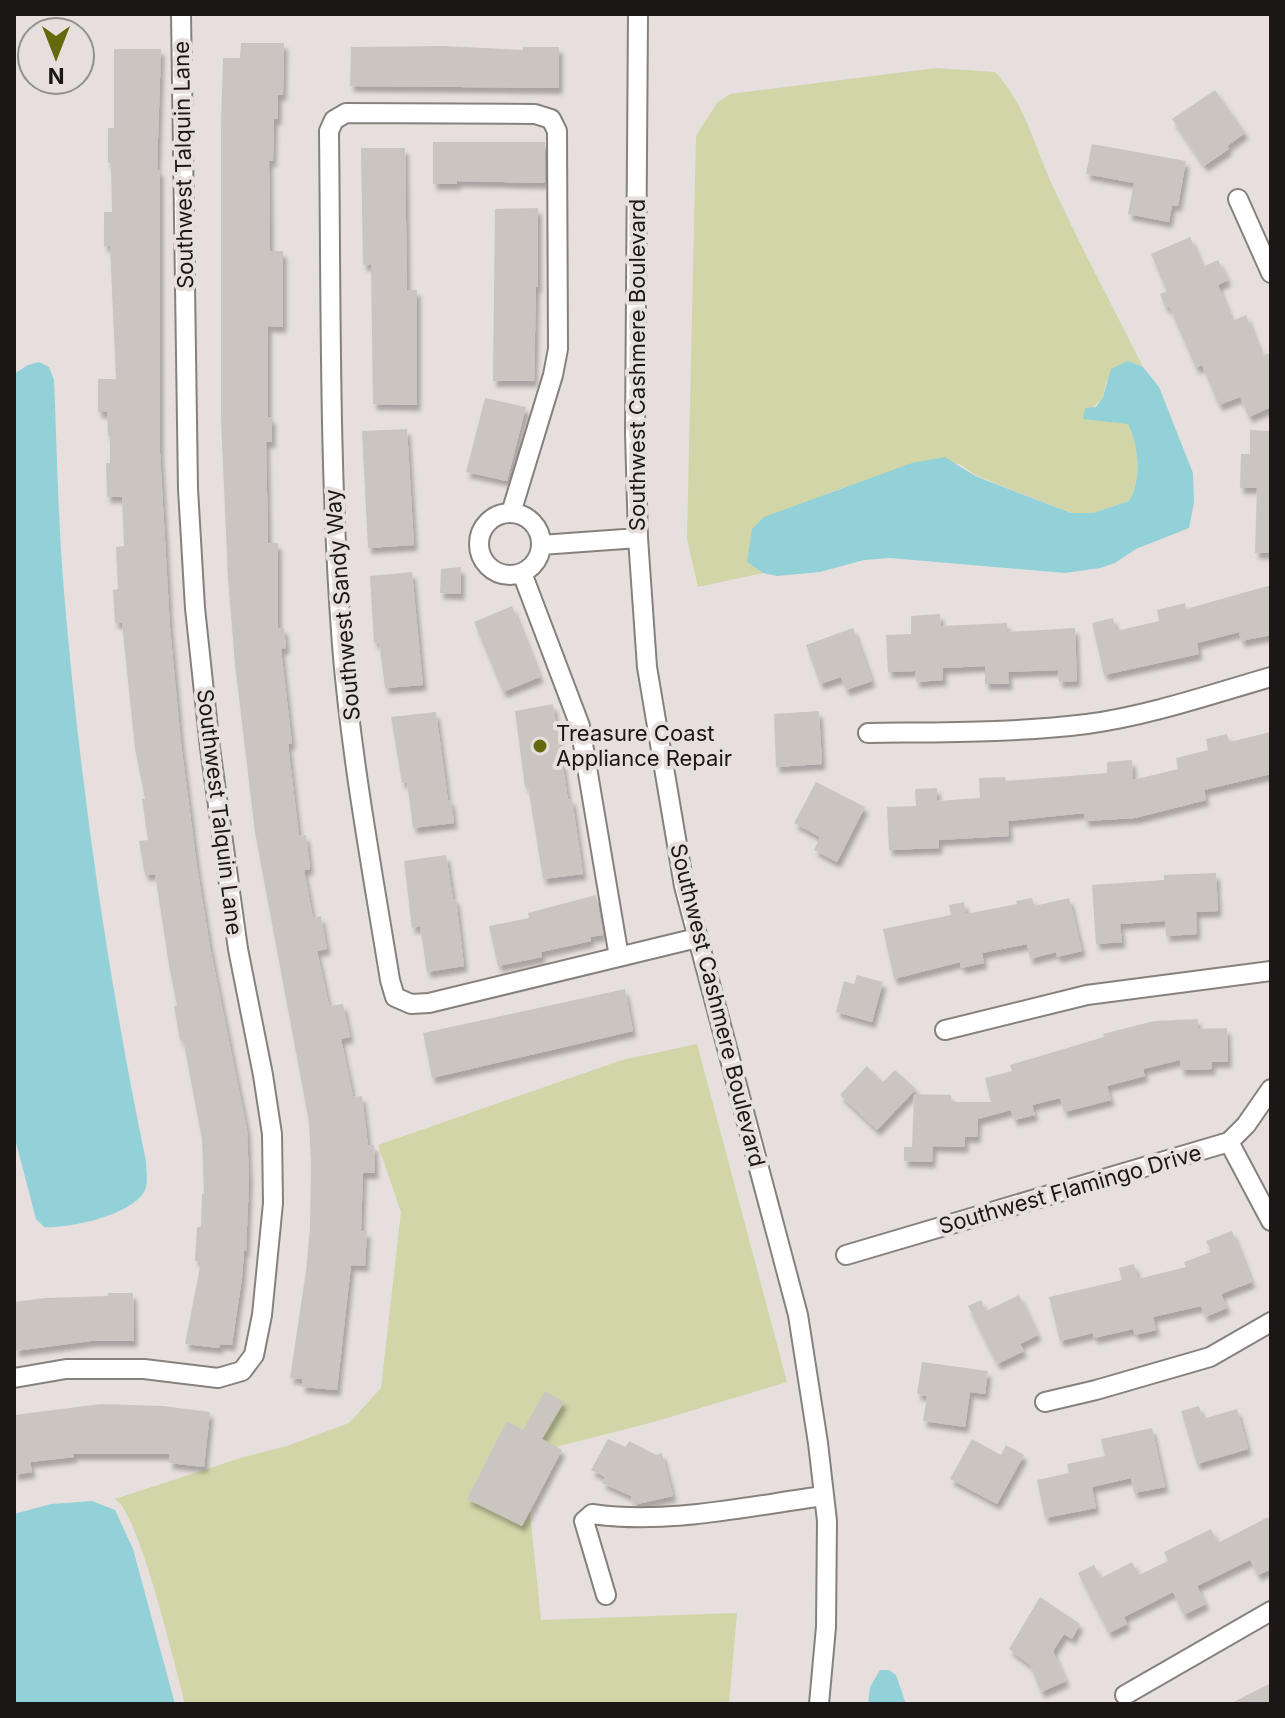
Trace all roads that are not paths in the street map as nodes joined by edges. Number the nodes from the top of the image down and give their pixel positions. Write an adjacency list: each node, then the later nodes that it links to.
1 (181, 14): 20 (street, Southwest Talquin Lane)
2 (638, 14): 6 (street, Southwest Cashmere Boulevard)
3 (1238, 199): 4 (street)
4 (1271, 273)
5 (511, 513): 7 (street); 8 (street); 12 (street, Southwest Sandy Way)
6 (638, 538): 7 (street); 11 (street, Southwest Cashmere Boulevard)
7 (541, 545): 8 (street)
8 (522, 573): 12 (street)
9 (1271, 677): 10 (street)
10 (868, 733)
11 (697, 938): 12 (street, Southwest Sandy Way); 22 (street, Southwest Cashmere Boulevard)
12 (619, 957)
13 (1271, 971): 14 (street)
14 (945, 1030)
15 (1271, 1089): 16 (street, Southwest Flamingo Drive)
16 (1229, 1142): 17 (street); 18 (street, Southwest Flamingo Drive)
17 (1271, 1221)
18 (846, 1255)
19 (1271, 1322): 21 (street)
20 (14, 1378)
21 (1045, 1402)
22 (824, 1496): 23 (street); 26 (street, Southwest Cashmere Boulevard)
23 (606, 1595)
24 (1271, 1611): 25 (street)
25 (1125, 1695)
26 (819, 1704)

